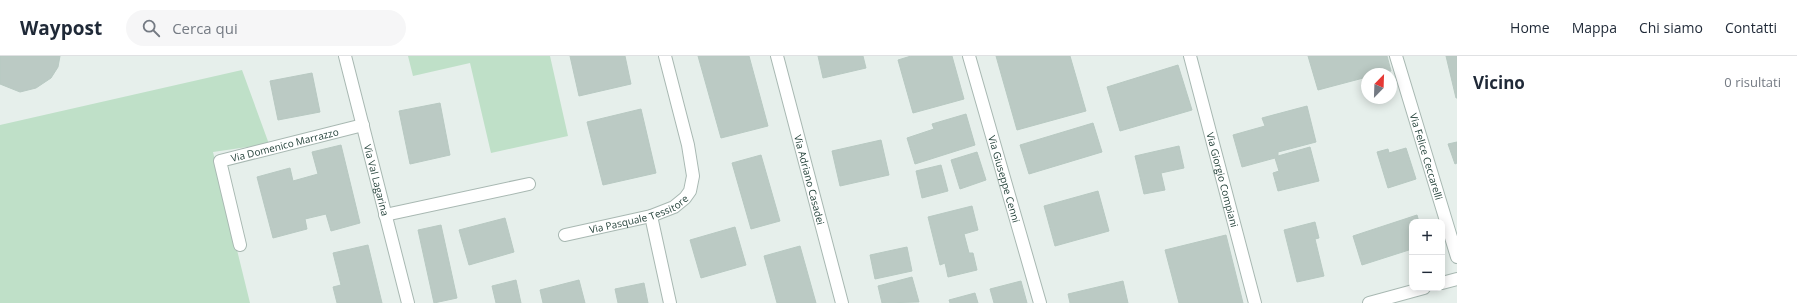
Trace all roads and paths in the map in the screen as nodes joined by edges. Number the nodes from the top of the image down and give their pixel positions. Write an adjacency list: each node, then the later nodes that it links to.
1 (345, 56): 7 (street, Via Val Lagarina)
2 (665, 56): 10 (street, Via Pasquale Tessitore)
3 (777, 56): 19 (street, Via Adriano Casadei)
4 (969, 56): 20 (street, Via Giuseppe Cenni)
5 (1190, 56): 21 (street, Via Giorgio Compiani)
6 (1396, 56): 13 (street, Via Felice Ceccarelli)
7 (362, 124): 9 (street, Via Val Lagarina); 12 (street, Via Domenico Marrazzo)
8 (529, 184): 9 (street)
9 (385, 215): 17 (street, Via Val Lagarina)
10 (651, 216): 11 (street, Via Pasquale Tessitore); 18 (street)
11 (565, 236)
12 (240, 245)
13 (1457, 256)
14 (1457, 279): 15 (street)
15 (1445, 282)
16 (1413, 291): 22 (street)
17 (408, 303)
18 (670, 303)
19 (842, 303)
20 (1040, 303)
21 (1255, 303)
22 (1369, 303)

